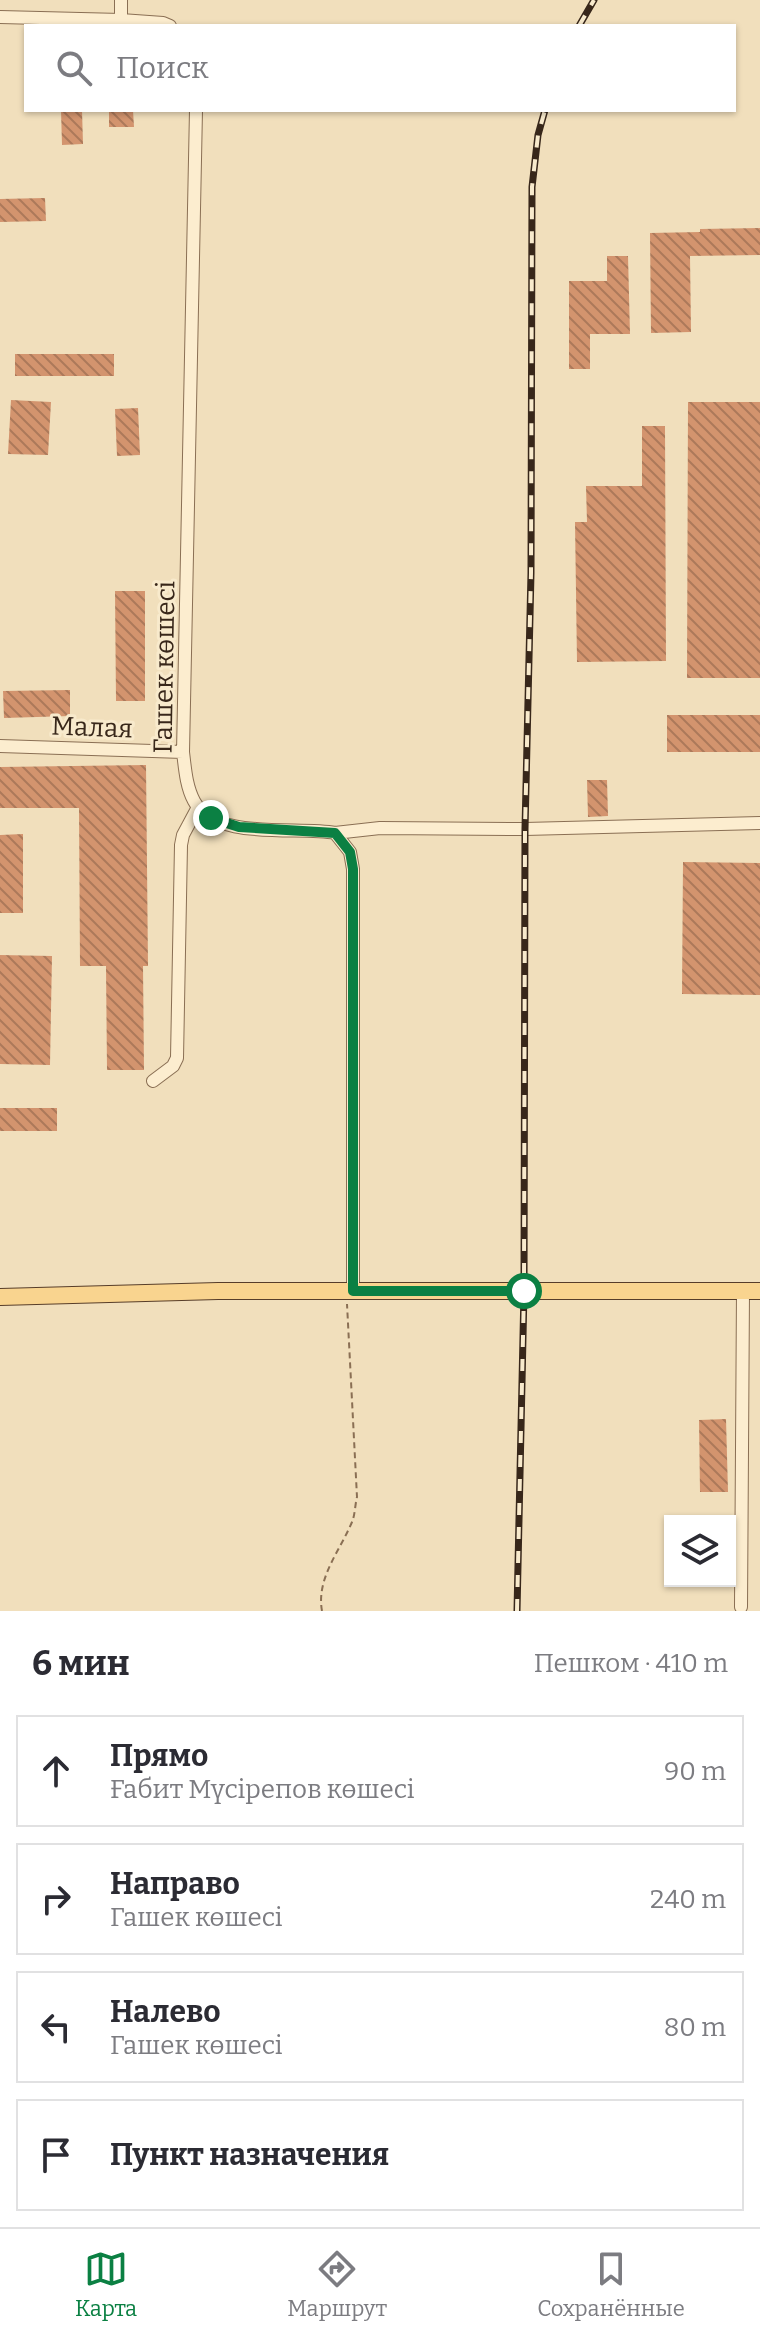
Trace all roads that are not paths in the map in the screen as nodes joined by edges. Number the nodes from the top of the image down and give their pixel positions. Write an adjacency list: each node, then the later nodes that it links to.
1 (121, 0): 3 (street)
2 (0, 17): 3 (street)
3 (121, 20): 4 (street)
4 (165, 24)
5 (196, 112): 7 (street, Гашек көшесі)
6 (0, 746): 7 (street, Малая)
7 (183, 752): 8 (street, Гашек көшесі)
8 (198, 807): 10 (street); 11 (street)
9 (760, 823): 10 (street)
10 (335, 833): 12 (street)
11 (153, 1081)
12 (350, 1291): 13 (main road); 14 (main road)
13 (751, 1291): 15 (street)
14 (0, 1297)
15 (741, 1607)

